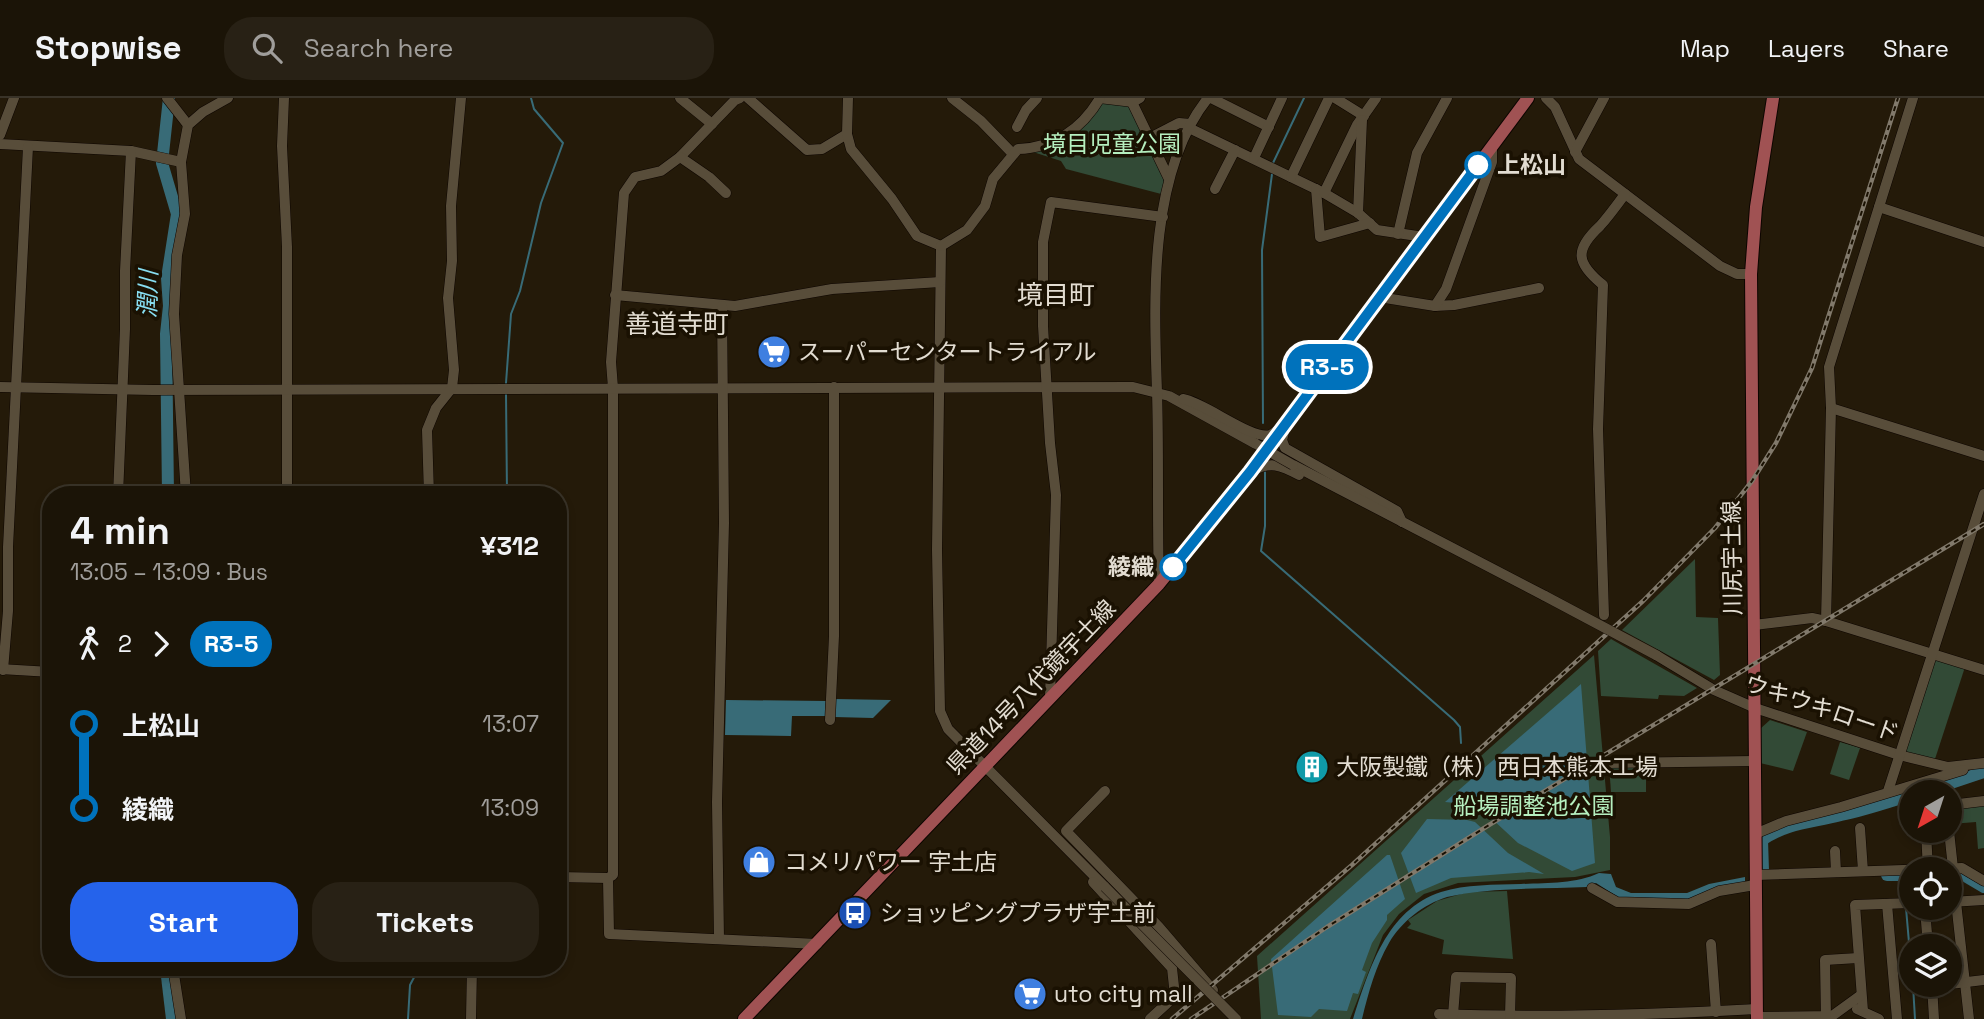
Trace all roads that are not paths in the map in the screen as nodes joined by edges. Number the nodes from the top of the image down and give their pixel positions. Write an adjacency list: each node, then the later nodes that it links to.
1 (14, 98): 32 (street)
2 (228, 98): 27 (street)
3 (284, 98): 71 (street)
4 (461, 98): 72 (street)
5 (680, 98): 26 (street)
6 (740, 98): 26 (street)
7 (748, 98): 31 (street)
8 (848, 98): 31 (street)
9 (952, 98): 40 (street)
10 (1037, 98): 29 (street)
11 (1100, 98): 23 (street); 40 (street)
12 (1210, 98): 28 (street); 30 (street)
13 (1282, 98): 30 (street)
14 (1329, 98): 44 (street)
15 (1335, 98): 25 (street)
16 (1376, 98): 25 (street)
17 (1447, 98): 54 (street)
18 (1528, 98): 36 (main road, 県道14号八代鏡宇土線)
19 (1546, 98): 39 (street)
20 (1604, 98): 39 (street)
21 (1773, 98): 58 (main road, 川尻宇土線)
22 (1913, 98): 50 (street)
23 (1134, 99): 33 (street)
24 (170, 102): 27 (street)
25 (1363, 117): 47 (street); 51 (street)
26 (712, 124): 41 (street)
27 (188, 125): 43 (street)
28 (1189, 126): 33 (street); 37 (street); 45 (street)
29 (1017, 127)
30 (1269, 127): 42 (street)
31 (847, 134): 57 (street)
32 (0, 135)
33 (1150, 138): 45 (street)
34 (0, 144): 35 (street)
35 (28, 146): 38 (street); 67 (street)
36 (1492, 146): 55 (main road, 県道14号八代鏡宇土線); 64 (street)
37 (1235, 149): 42 (street); 46 (street)
38 (131, 151): 43 (street); 74 (street)
39 (1575, 152): 49 (street)
40 (1013, 154): 57 (street)
41 (680, 157): 48 (street); 61 (street)
42 (1254, 158): 44 (street)
43 (178, 162): 75 (street)
44 (1291, 177): 47 (street)
45 (1169, 180): 52 (street)
46 (1215, 189)
47 (1320, 191): 51 (street); 53 (street)
48 (726, 193)
49 (1625, 194): 58 (street); 90 (street)
50 (1879, 207): 56 (street); 78 (street)
51 (1358, 213): 53 (street)
52 (1163, 217): 70 (street); 76 (street)
53 (1370, 223): 54 (street)
54 (1398, 234): 55 (street)
55 (1424, 237): 62 (main road, 県道14号八代鏡宇土線)
56 (1984, 242)
57 (941, 246): 59 (street)
58 (1751, 274): 92 (main road, 川尻宇土線)
59 (940, 282): 63 (street); 65 (street)
60 (1539, 288): 64 (street)
61 (615, 295): 63 (street); 73 (street)
62 (1379, 298): 64 (street); 79 (main road, 県道14号八代鏡宇土線)
63 (722, 306): 68 (street)
64 (1435, 306)
65 (941, 386): 69 (street); 70 (street); 104 (street)
66 (0, 387): 67 (street)
67 (17, 387): 74 (street); 94 (street)
68 (722, 387): 69 (street); 73 (street); 127 (street)
69 (834, 387): 99 (street)
70 (1048, 387): 76 (street); 97 (street)
71 (288, 388): 72 (street); 75 (street); 84 (street)
72 (452, 388): 73 (street); 85 (street)
73 (613, 388): 118 (street)
74 (122, 389): 75 (street); 82 (street)
75 (178, 390): 83 (street)
76 (1157, 392): 77 (street); 89 (street)
77 (1169, 396): 79 (street); 87 (street, bridge)
78 (1831, 408): 80 (street); 91 (street)
79 (1285, 424): 81 (main road, 県道14号八代鏡宇土線); 88 (street)
80 (1984, 456)
81 (1250, 472): 87 (street); 89 (main road, 県道14号八代鏡宇土線)
82 (118, 486)
83 (186, 486)
84 (287, 486)
85 (429, 486)
86 (1984, 494): 93 (street)
87 (1385, 513): 88 (street)
88 (1402, 522): 98 (street, ウキウキロード, bridge)
89 (1159, 584): 97 (main road, 県道14号八代鏡宇土線)
90 (1604, 615)
91 (1826, 621): 92 (street); 93 (street)
92 (1754, 625): 98 (main road, 川尻宇土線)
93 (1934, 655): 95 (street); 100 (street)
94 (1, 669): 96 (street)
95 (1984, 670)
96 (42, 671)
97 (1050, 698): 104 (main road, 県道14号八代鏡宇土線)
98 (1755, 708): 100 (street, ウキウキロード); 101 (main road, 川尻宇土線)
99 (830, 720)
100 (1899, 755): 103 (street, ウキウキロード); 106 (street)
101 (1754, 761): 102 (street); 110 (main road, 川尻宇土線)
102 (1609, 763)
103 (1984, 764): 106 (street)
104 (984, 766): 111 (street); 128 (main road, 県道14号八代鏡宇土線)
105 (1105, 791): 150 (street)
106 (1888, 791): 110 (street)
107 (1984, 801): 108 (street)
108 (1962, 804)
109 (1860, 828): 115 (street)
110 (1755, 834): 119 (main road, 川尻宇土線)
111 (1065, 846): 149 (street); 150 (street, bridge)
112 (1835, 851): 116 (street)
113 (1962, 867): 120 (street)
114 (1899, 870): 115 (street)
115 (1863, 871): 116 (street)
116 (1836, 872): 119 (street)
117 (567, 877): 118 (street)
118 (610, 877): 127 (street)
119 (1755, 880): 121 (street); 143 (main road, 川尻宇土線)
120 (1984, 881)
121 (1592, 888)
122 (1984, 900): 123 (street)
123 (1962, 901)
124 (1887, 904): 125 (street); 130 (street); 152 (street)
125 (1899, 904)
126 (1956, 920): 135 (street)
127 (719, 939): 128 (street)
128 (817, 944): 148 (main road, 県道14号八代鏡宇土線)
129 (1711, 944): 139 (street)
130 (1858, 958): 136 (street); 145 (street)
131 (174, 976): 146 (street)
132 (472, 976): 147 (street)
133 (1984, 980): 135 (street)
134 (1962, 982): 135 (street)
135 (1965, 982): 154 (street)
136 (1861, 995): 138 (street); 140 (street)
137 (1933, 997): 153 (street)
138 (1850, 1005): 140 (street); 145 (street)
139 (1716, 1012): 143 (street); 144 (street)
140 (1863, 1012): 151 (street)
141 (1439, 1014): 142 (street)
142 (1454, 1015): 144 (street); 144 (street)
143 (1757, 1015): 145 (street)
144 (1510, 1017)
145 (1824, 1018)
146 (181, 1019)
147 (471, 1019)
148 (744, 1019)
149 (1150, 1019)
150 (1238, 1019)
151 (1879, 1019)
152 (1897, 1019)
153 (1934, 1019)
154 (1969, 1019)

